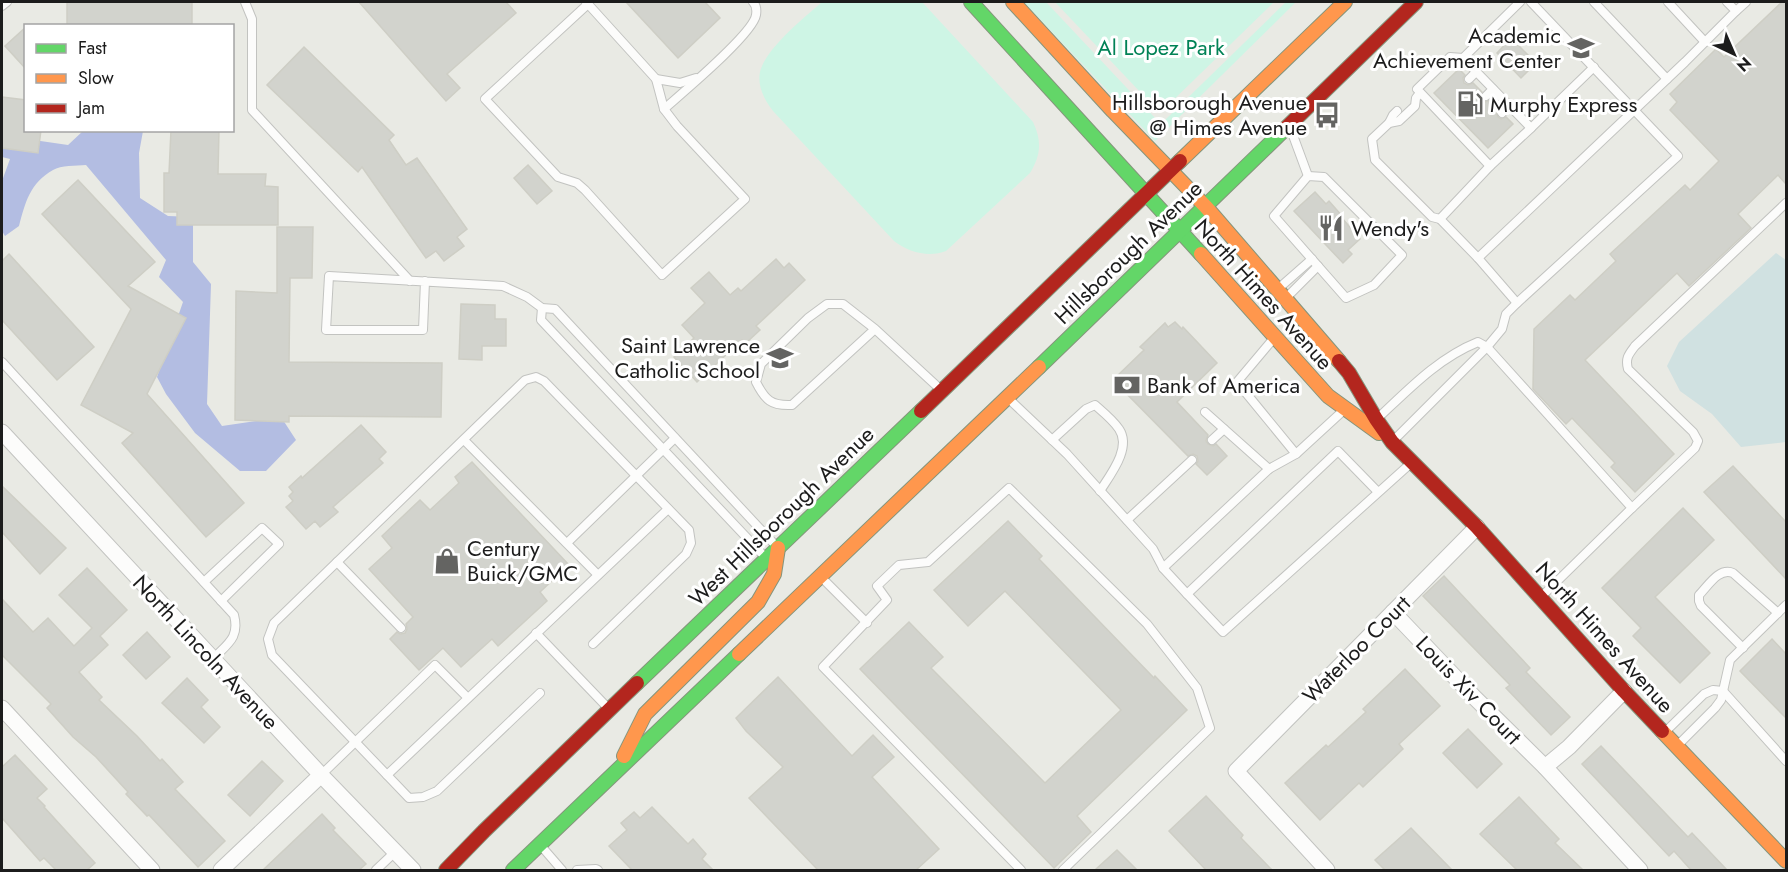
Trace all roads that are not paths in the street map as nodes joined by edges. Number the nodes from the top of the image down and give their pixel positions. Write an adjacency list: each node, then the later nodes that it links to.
1 (7, 2): 15 (lane)
2 (245, 2): 53 (lane)
3 (971, 2): 45 (main road, North Himes Avenue)
4 (1013, 2): 43 (main road, North Himes Avenue)
5 (1345, 2): 43 (main road, Hillsborough Avenue)
6 (1416, 2): 37 (main road, Hillsborough Avenue)
7 (1520, 2): 18 (lane)
8 (1531, 2): 19 (lane)
9 (1594, 2): 24 (lane)
10 (1668, 2): 17 (lane)
11 (1727, 2): 16 (lane)
12 (1746, 2): 16 (lane)
13 (587, 3): 22 (lane); 30 (lane)
14 (756, 3): 21 (lane)
15 (2, 6)
16 (1736, 11): 17 (lane)
17 (1705, 42): 24 (lane)
18 (1463, 58): 20 (lane); 27 (lane)
19 (1594, 67): 32 (lane); 39 (lane)
20 (1476, 72): 23 (lane); 25 (lane)
21 (700, 76): 22 (lane); 30 (lane)
22 (656, 79): 30 (lane)
23 (1469, 79)
24 (1667, 79): 32 (lane)
25 (1494, 89): 26 (lane); 29 (lane)
26 (1486, 96)
27 (1415, 97): 31 (lane); 36 (lane)
28 (1444, 103): 31 (lane)
29 (1509, 105): 34 (lane); 39 (lane)
30 (664, 109)
31 (1436, 110): 38 (lane)
32 (1635, 110): 50 (lane); 56 (lane)
33 (1397, 111): 36 (lane)
34 (1502, 112)
35 (1461, 120): 38 (lane)
36 (1389, 123): 48 (lane)
37 (1289, 124): 44 (lane); 47 (main road, Hillsborough Avenue)
38 (1454, 128): 41 (lane)
39 (1531, 128): 42 (lane)
40 (1477, 136): 41 (lane)
41 (1469, 144): 42 (lane)
42 (1490, 166): 48 (lane)
43 (1171, 169): 45 (main road, Hillsborough Avenue); 47 (main road, North Himes Avenue)
44 (1308, 176): 51 (lane); 52 (lane)
45 (1146, 193): 49 (main road, North Himes Avenue); 62 (main road, West Hillsborough Avenue)
46 (1786, 203): 84 (lane)
47 (1206, 207): 49 (main road, Hillsborough Avenue); 55 (main road, North Himes Avenue)
48 (1440, 219): 50 (lane)
49 (1180, 232): 59 (main road, North Himes Avenue); 63 (main road, Hillsborough Avenue)
50 (1478, 258): 56 (lane)
51 (1312, 259): 52 (lane); 55 (lane)
52 (1318, 267): 55 (lane)
53 (410, 280): 54 (lane); 54 (lane)
54 (425, 281): 57 (lane)
55 (1281, 294): 64 (main road, North Himes Avenue)
56 (1517, 303): 60 (lane)
57 (542, 308): 70 (lane); 75 (lane)
58 (874, 329): 58 (lane); 62 (lane)
59 (1275, 337): 65 (main road, North Himes Avenue); 76 (lane)
60 (1486, 347): 67 (lane); 74 (lane); 84 (lane)
61 (2, 362): 94 (lane)
62 (941, 390): 88 (main road, West Hillsborough Avenue)
63 (1007, 397): 72 (lane); 93 (main road, Hillsborough Avenue)
64 (1367, 403): 65 (lane); 67 (main road, North Himes Avenue)
65 (1345, 408): 67 (main road, North Himes Avenue); 76 (lane)
66 (1205, 412): 68 (lane)
67 (1373, 423): 74 (main road, North Himes Avenue)
68 (1224, 429): 73 (lane); 79 (lane)
69 (2, 432): 106 (street, North Lincoln Avenue)
70 (675, 438): 75 (lane); 88 (lane)
71 (464, 440): 80 (lane); 87 (lane); 90 (lane)
72 (1052, 440): 81 (lane); 81 (lane)
73 (1212, 440)
74 (1392, 442): 78 (main road, North Himes Avenue)
75 (664, 449): 80 (lane); 89 (lane)
76 (1296, 454): 79 (lane)
77 (1192, 460): 85 (lane)
78 (1411, 463): 82 (lane); 86 (main road, North Himes Avenue)
79 (1269, 470): 91 (lane)
80 (635, 475): 83 (lane); 87 (lane)
81 (1100, 491): 85 (lane)
82 (1378, 492): 95 (lane); 95 (lane)
83 (668, 508): 92 (lane); 104 (lane)
84 (1632, 508): 96 (lane)
85 (1127, 520): 91 (lane)
86 (1477, 527): 96 (main road, North Himes Avenue); 99 (street, Waterloo Court)
87 (567, 543): 92 (lane)
88 (778, 548): 89 (main road, West Hillsborough Avenue); 118 (main road)
89 (767, 559): 112 (main road, West Hillsborough Avenue)
90 (338, 562): 102 (lane); 114 (lane)
91 (1163, 568): 95 (lane)
92 (598, 574): 103 (lane)
93 (820, 576): 101 (lane); 118 (main road)
94 (204, 582): 97 (lane); 97 (lane)
95 (1187, 594)
96 (1540, 598): 107 (main road, North Himes Avenue)
97 (221, 601): 106 (lane)
98 (1786, 605): 100 (lane)
99 (1393, 612): 117 (street, Louis Xiv Court); 135 (street, Waterloo Court)
100 (1779, 613): 105 (lane); 105 (lane)
101 (867, 623): 133 (lane); 134 (lane)
102 (401, 628)
103 (536, 633): 110 (lane); 112 (lane)
104 (593, 644)
105 (1743, 648): 108 (lane)
106 (213, 659): 119 (street, North Lincoln Avenue)
107 (1624, 691): 113 (main road, North Himes Avenue); 117 (street)
108 (1723, 691): 113 (lane); 115 (lane); 116 (lane)
109 (540, 693): 120 (lane)
110 (468, 698): 114 (lane); 120 (lane)
111 (2, 708): 124 (street)
112 (610, 710): 128 (main road, West Hillsborough Avenue)
113 (1664, 733): 115 (main road, North Himes Avenue)
114 (356, 742): 119 (lane); 120 (lane)
115 (1676, 746): 123 (main road, North Himes Avenue)
116 (1786, 761)
117 (1545, 767): 136 (street, Louis Xiv Court)
118 (617, 772): 121 (main road)
119 (321, 775): 122 (street, North Lincoln Avenue); 125 (street)
120 (387, 775)
121 (540, 845): 129 (main road); 130 (lane)
122 (395, 852): 126 (lane); 127 (street, North Lincoln Avenue)
123 (1786, 861)
124 (152, 870)
125 (221, 870)
126 (376, 870)
127 (413, 870)
128 (446, 870)
129 (513, 870)
130 (562, 870)
131 (577, 870): 132 (lane)
132 (598, 870)
133 (1021, 870)
134 (1063, 870)
135 (1327, 870)
136 (1640, 870)

